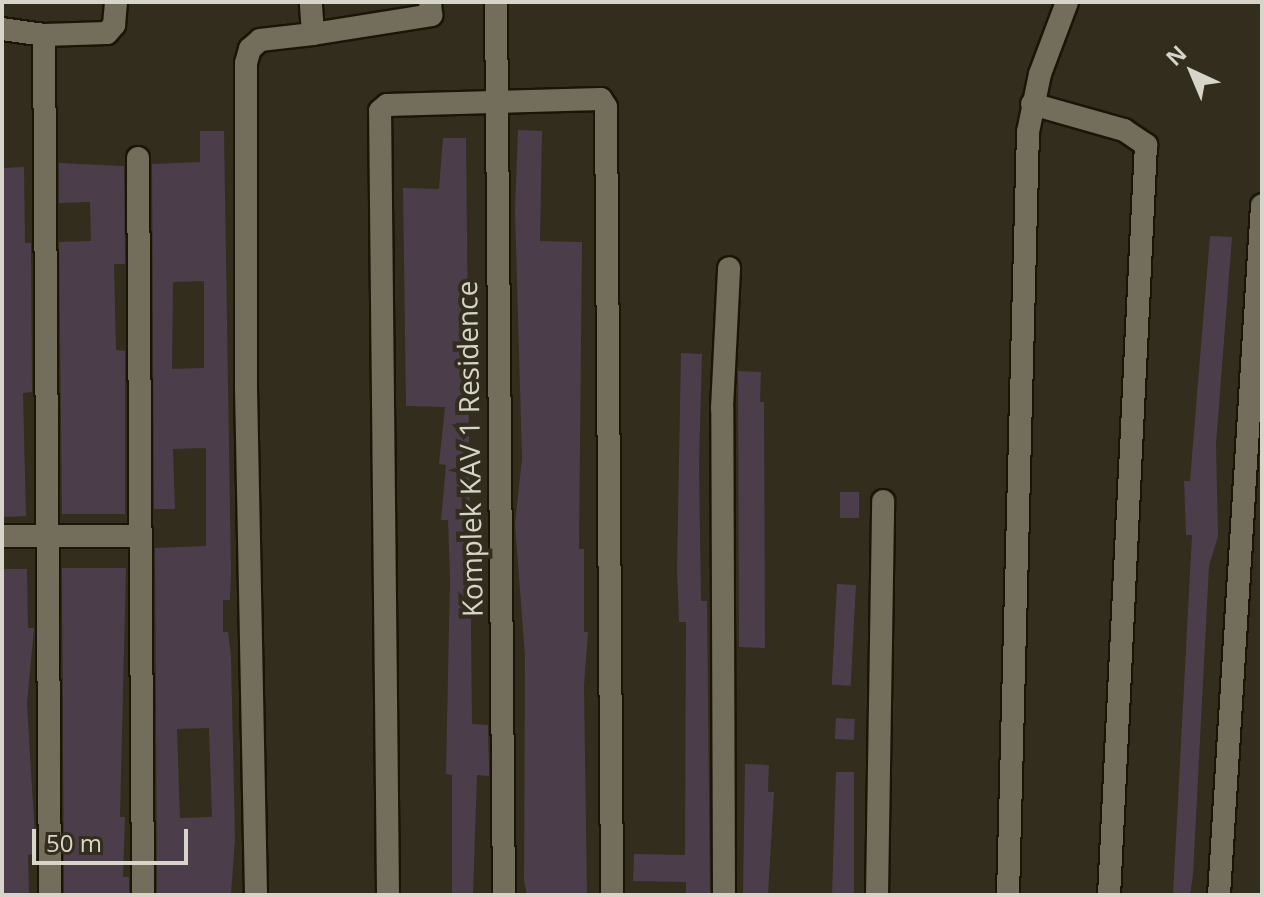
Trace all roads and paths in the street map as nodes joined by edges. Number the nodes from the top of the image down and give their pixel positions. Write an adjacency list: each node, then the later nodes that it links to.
1 (116, 2): 8 (street)
2 (311, 2): 7 (street)
3 (430, 2): 7 (street)
4 (496, 2): 9 (street, Komplek KAV 1 Residence)
5 (1067, 2): 10 (street)
6 (2, 29): 8 (street)
7 (313, 34): 20 (street)
8 (44, 35): 15 (street)
9 (495, 104): 21 (street); 22 (street, Komplek KAV 1 Residence); 23 (street)
10 (1032, 104): 26 (street); 27 (street)
11 (138, 158): 17 (street)
12 (1262, 205): 28 (street)
13 (729, 268): 24 (street)
14 (883, 501): 25 (street)
15 (48, 535): 16 (street); 17 (street); 18 (street)
16 (2, 536)
17 (137, 536): 19 (street)
18 (50, 895)
19 (143, 895)
20 (256, 895)
21 (388, 895)
22 (504, 895)
23 (612, 895)
24 (724, 895)
25 (877, 895)
26 (1008, 895)
27 (1109, 895)
28 (1219, 895)

